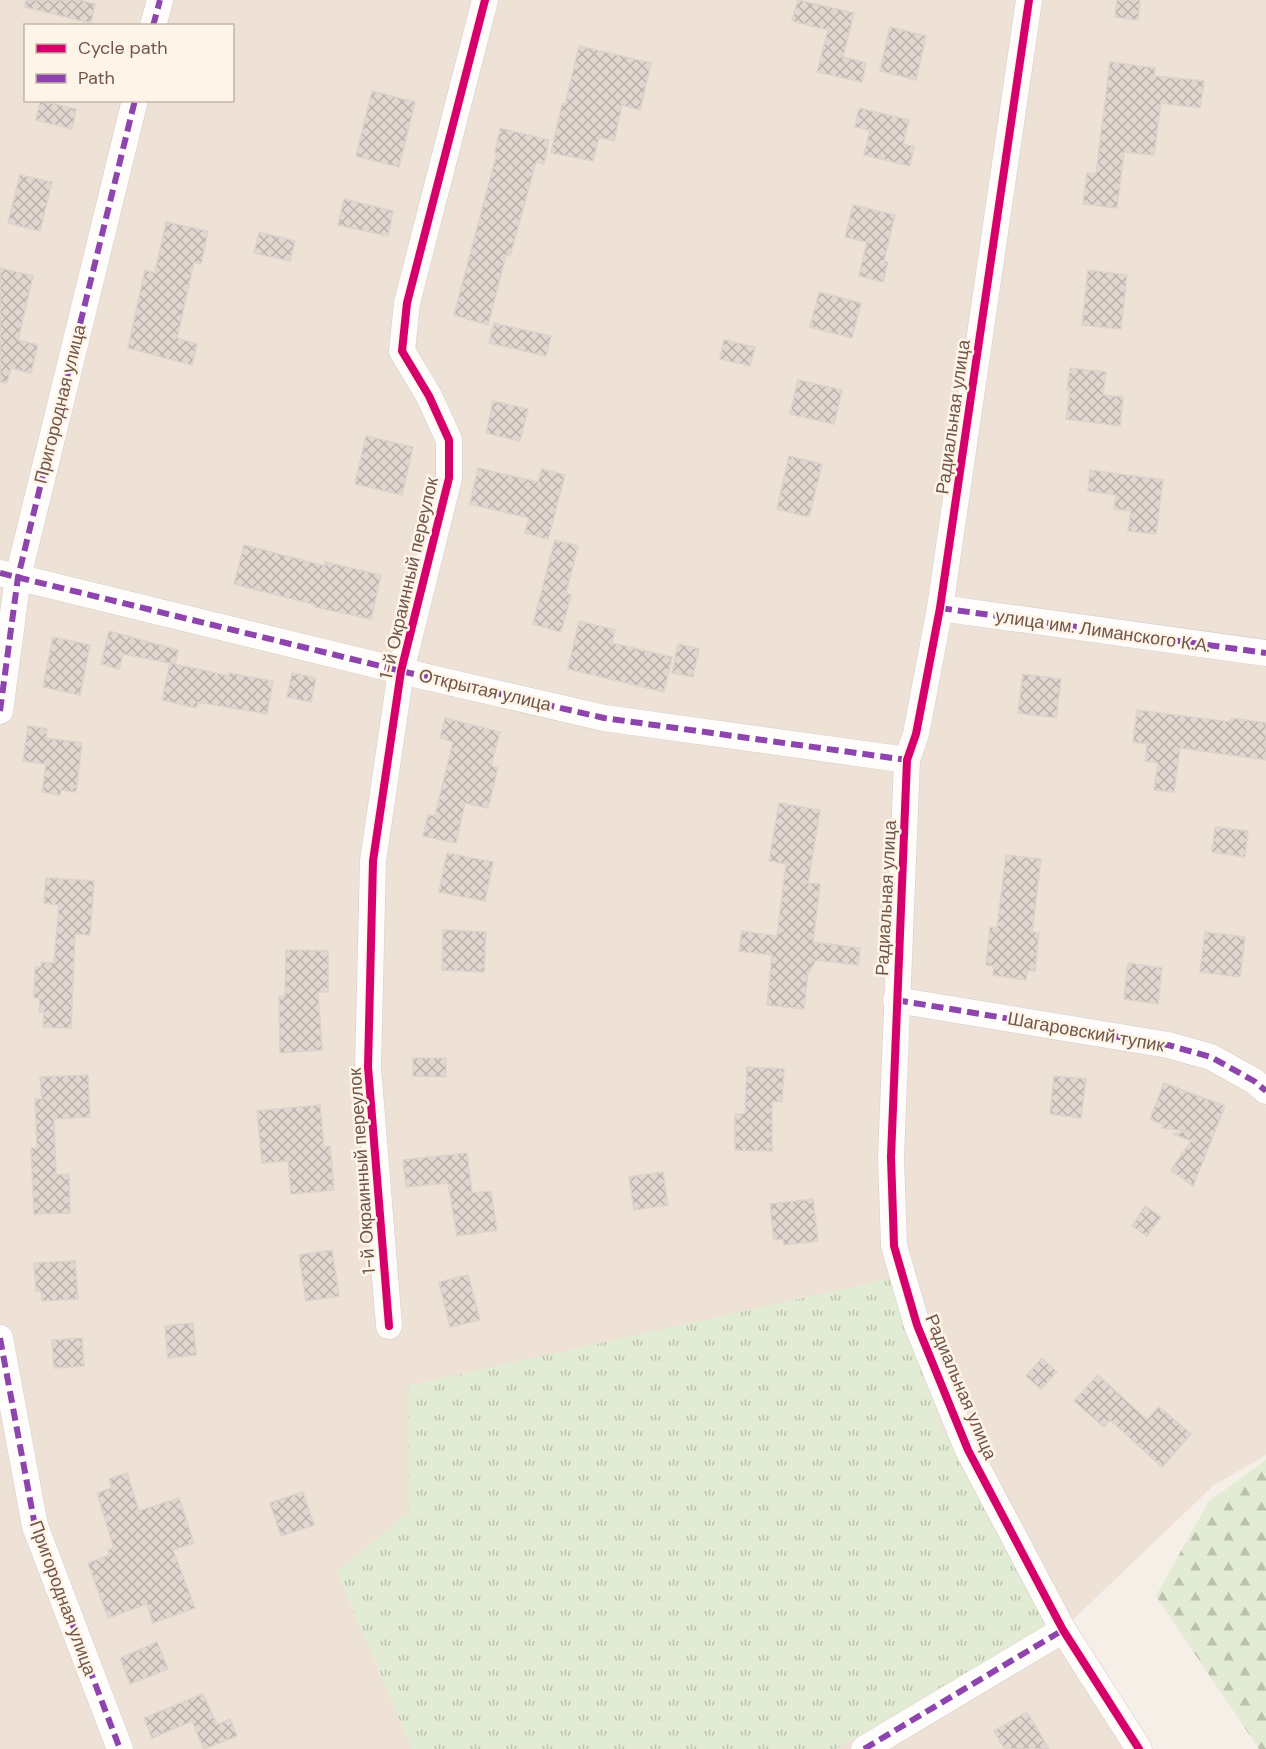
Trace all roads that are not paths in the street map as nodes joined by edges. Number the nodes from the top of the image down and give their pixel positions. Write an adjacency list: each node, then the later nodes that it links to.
1 (160, 0): 4 (street)
2 (485, 0): 9 (street, 1-й Окраинный переулок)
3 (1029, 0): 7 (street, Радиальная улица)
4 (154, 24)
5 (134, 102): 6 (street, Пригородная улица)
6 (9, 575): 9 (street, Открытая улица); 10 (street, Пригородная улица)
7 (940, 608): 8 (street, улица им. Лиманского К.А.); 11 (street, Радиальная улица)
8 (1266, 653)
9 (401, 671): 11 (street, Открытая улица); 14 (street, 1-й Окраинный переулок)
10 (0, 711)
11 (907, 760): 12 (street, Радиальная улица)
12 (896, 1000): 13 (street, Шагаровский тупик); 16 (street, Радиальная улица)
13 (1266, 1091)
14 (389, 1326)
15 (0, 1338): 17 (street, Пригородная улица)
16 (1063, 1630): 18 (street); 19 (street, Радиальная улица)
17 (120, 1749)
18 (864, 1749)
19 (1139, 1749)

